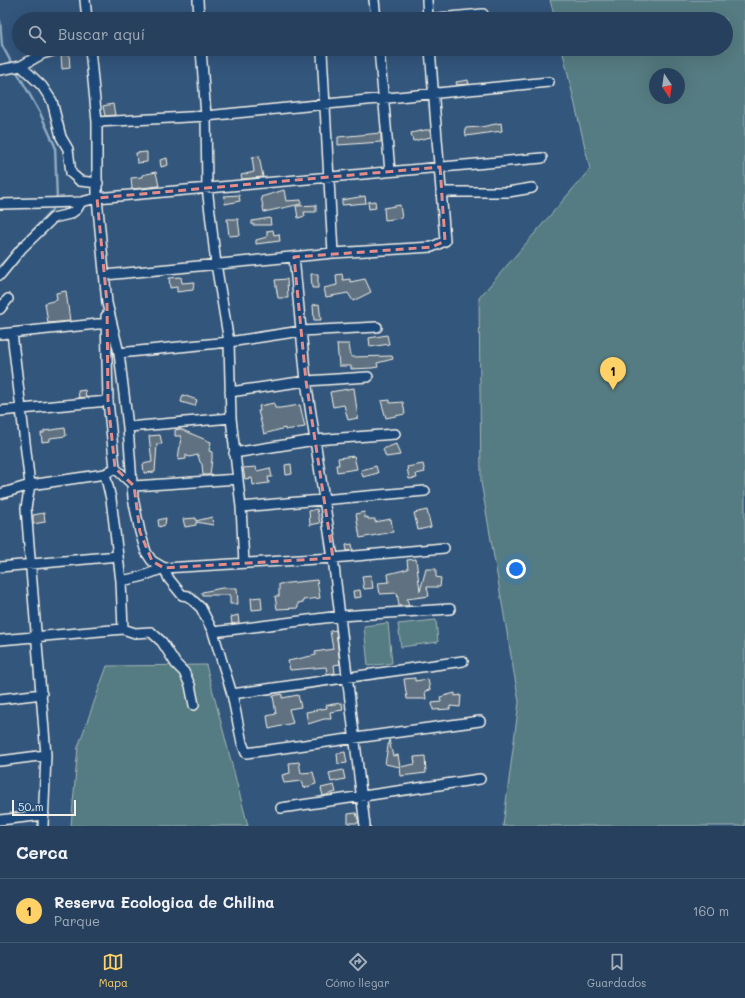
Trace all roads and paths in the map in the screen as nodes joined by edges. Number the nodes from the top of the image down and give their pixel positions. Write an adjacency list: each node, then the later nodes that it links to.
1 (85, 0): 5 (street)
2 (198, 0): 6 (street)
3 (374, 0): 7 (street)
4 (427, 0): 8 (street)
5 (86, 12)
6 (199, 12)
7 (375, 12)
8 (428, 12)
9 (38, 56): 15 (street)
10 (91, 56): 22 (street)
11 (202, 56): 21 (street)
12 (322, 56): 20 (street)
13 (380, 56): 19 (street)
14 (431, 56): 18 (street)
15 (19, 66): 16 (street); 27 (street)
16 (2, 70)
17 (549, 82): 18 (street)
18 (434, 93): 19 (street); 24 (street)
19 (383, 98): 20 (street); 25 (street)
20 (325, 104): 21 (street); 26 (street)
21 (206, 116): 22 (street); 28 (street)
22 (98, 122): 27 (street)
23 (542, 158): 24 (street)
24 (440, 167): 25 (street); 30 (street)
25 (390, 171): 26 (street)
26 (329, 177): 28 (street); 34 (street)
27 (98, 183): 31 (street)
28 (207, 187): 31 (street); 36 (street)
29 (532, 188): 30 (street)
30 (441, 192): 34 (street)
31 (97, 198): 32 (street); 38 (street)
32 (81, 202): 33 (street); 37 (street)
33 (0, 204)
34 (333, 253): 35 (street)
35 (294, 257): 36 (street); 44 (street)
36 (216, 264): 38 (street); 47 (street)
37 (0, 275)
38 (105, 276): 40 (street)
39 (8, 299): 41 (street)
40 (107, 303): 42 (street); 48 (street)
41 (0, 309)
42 (106, 324): 45 (street); 52 (street)
43 (377, 327): 44 (street)
44 (301, 331): 47 (street); 50 (street)
45 (12, 333): 46 (street); 53 (street)
46 (0, 334)
47 (230, 342): 48 (street); 51 (street)
48 (119, 353): 56 (street)
49 (368, 377): 50 (street)
50 (306, 382): 51 (street); 58 (street)
51 (230, 392): 55 (street)
52 (108, 401): 53 (street); 60 (street)
53 (21, 409): 54 (street); 63 (street)
54 (0, 411)
55 (231, 418): 56 (street); 59 (street)
56 (128, 426): 64 (street)
57 (395, 434): 58 (street)
58 (314, 440): 59 (street); 67 (street)
59 (234, 453): 62 (street)
60 (115, 468): 61 (street); 64 (street)
61 (105, 474): 63 (street); 70 (street)
62 (238, 479): 64 (street); 68 (street)
63 (30, 485): 66 (street); 73 (street)
64 (134, 486): 75 (street)
65 (425, 491): 67 (street)
66 (0, 494)
67 (323, 499): 68 (street); 71 (street)
68 (240, 507): 72 (street)
69 (444, 548): 71 (street)
70 (118, 556): 73 (street); 76 (street)
71 (333, 558): 72 (street); 78 (street)
72 (244, 563): 75 (street)
73 (32, 564): 74 (street); 81 (street)
74 (0, 567)
75 (164, 568): 76 (street); 80 (street)
76 (121, 581): 79 (street)
77 (450, 609): 78 (street)
78 (340, 616): 80 (street); 84 (street)
79 (123, 629): 81 (street); 88 (street)
80 (212, 632): 86 (street)
81 (38, 637): 82 (street); 85 (street)
82 (0, 640)
83 (463, 661): 84 (street)
84 (348, 677): 86 (street); 90 (street)
85 (42, 694): 87 (street); 91 (street)
86 (232, 694): 90 (street)
87 (0, 699)
88 (194, 705)
89 (480, 721): 90 (street)
90 (355, 738): 94 (street)
91 (46, 756): 92 (street); 96 (street)
92 (0, 761)
93 (480, 779): 94 (street)
94 (363, 797): 95 (street); 99 (street)
95 (281, 808)
96 (44, 815): 97 (street); 98 (street)
97 (0, 820)
98 (43, 826)
99 (365, 826)

